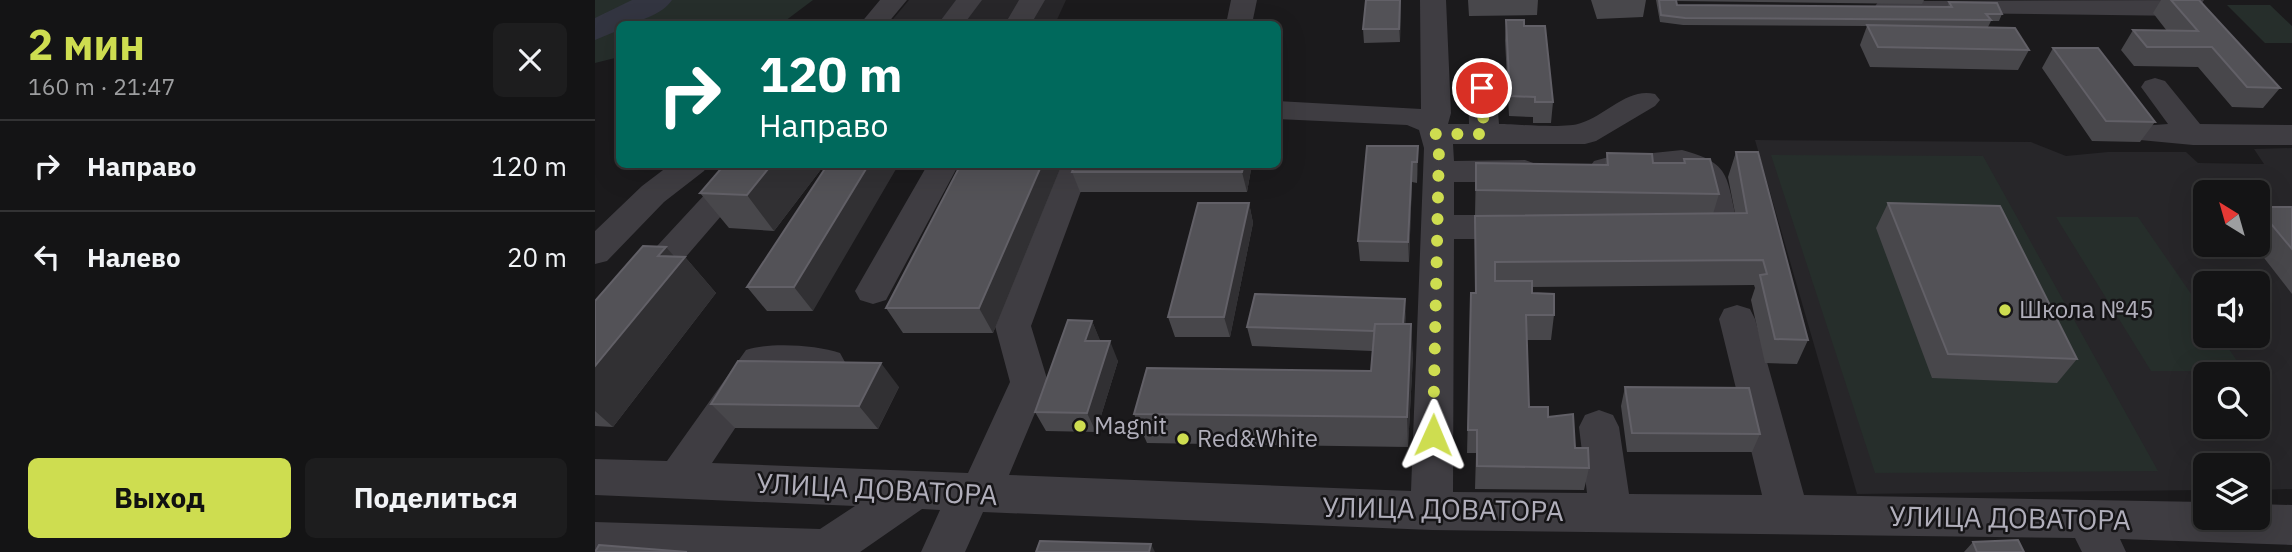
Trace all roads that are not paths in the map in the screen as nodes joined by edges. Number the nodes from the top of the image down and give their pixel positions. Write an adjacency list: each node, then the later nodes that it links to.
1 (894, 0): 8 (street)
2 (969, 0): 9 (street)
3 (1032, 0): 10 (street)
4 (1244, 0): 11 (street)
5 (1433, 0): 16 (street)
6 (2191, 0): 7 (street)
7 (1863, 8)
8 (876, 21)
9 (953, 21)
10 (1020, 21)
11 (1240, 21)
12 (2155, 87): 19 (street)
13 (1482, 88): 18 (street)
14 (1645, 100): 18 (street)
15 (1281, 110): 16 (street)
16 (1434, 129): 18 (street); 25 (street)
17 (2151, 133): 19 (street)
18 (1484, 134)
19 (2193, 135): 20 (street)
20 (2292, 135)
21 (688, 168): 29 (street)
22 (747, 168): 32 (street)
23 (942, 168): 30 (street)
24 (1074, 168): 38 (street)
25 (1439, 172): 26 (street); 27 (street)
26 (1653, 226)
27 (1437, 227): 28 (street); 39 (street)
28 (1545, 227)
29 (595, 252)
30 (873, 291)
31 (1737, 319): 41 (street)
32 (595, 337)
33 (863, 365): 35 (street)
34 (1599, 426): 40 (street)
35 (678, 480): 36 (street, УЛИЦА ДОВАТОРА); 37 (street, УЛИЦА ДОВАТОРА)
36 (600, 483)
37 (914, 491): 38 (street, УЛИЦА ДОВАТОРА); 44 (street)
38 (975, 494): 39 (street, УЛИЦА ДОВАТОРА); 45 (street)
39 (1432, 511): 40 (street, УЛИЦА ДОВАТОРА)
40 (1611, 513): 41 (street, УЛИЦА ДОВАТОРА)
41 (1788, 514): 43 (street, УЛИЦА ДОВАТОРА)
42 (2292, 525): 43 (street, УЛИЦА ДОВАТОРА)
43 (2096, 535)
44 (595, 542)
45 (943, 552)

